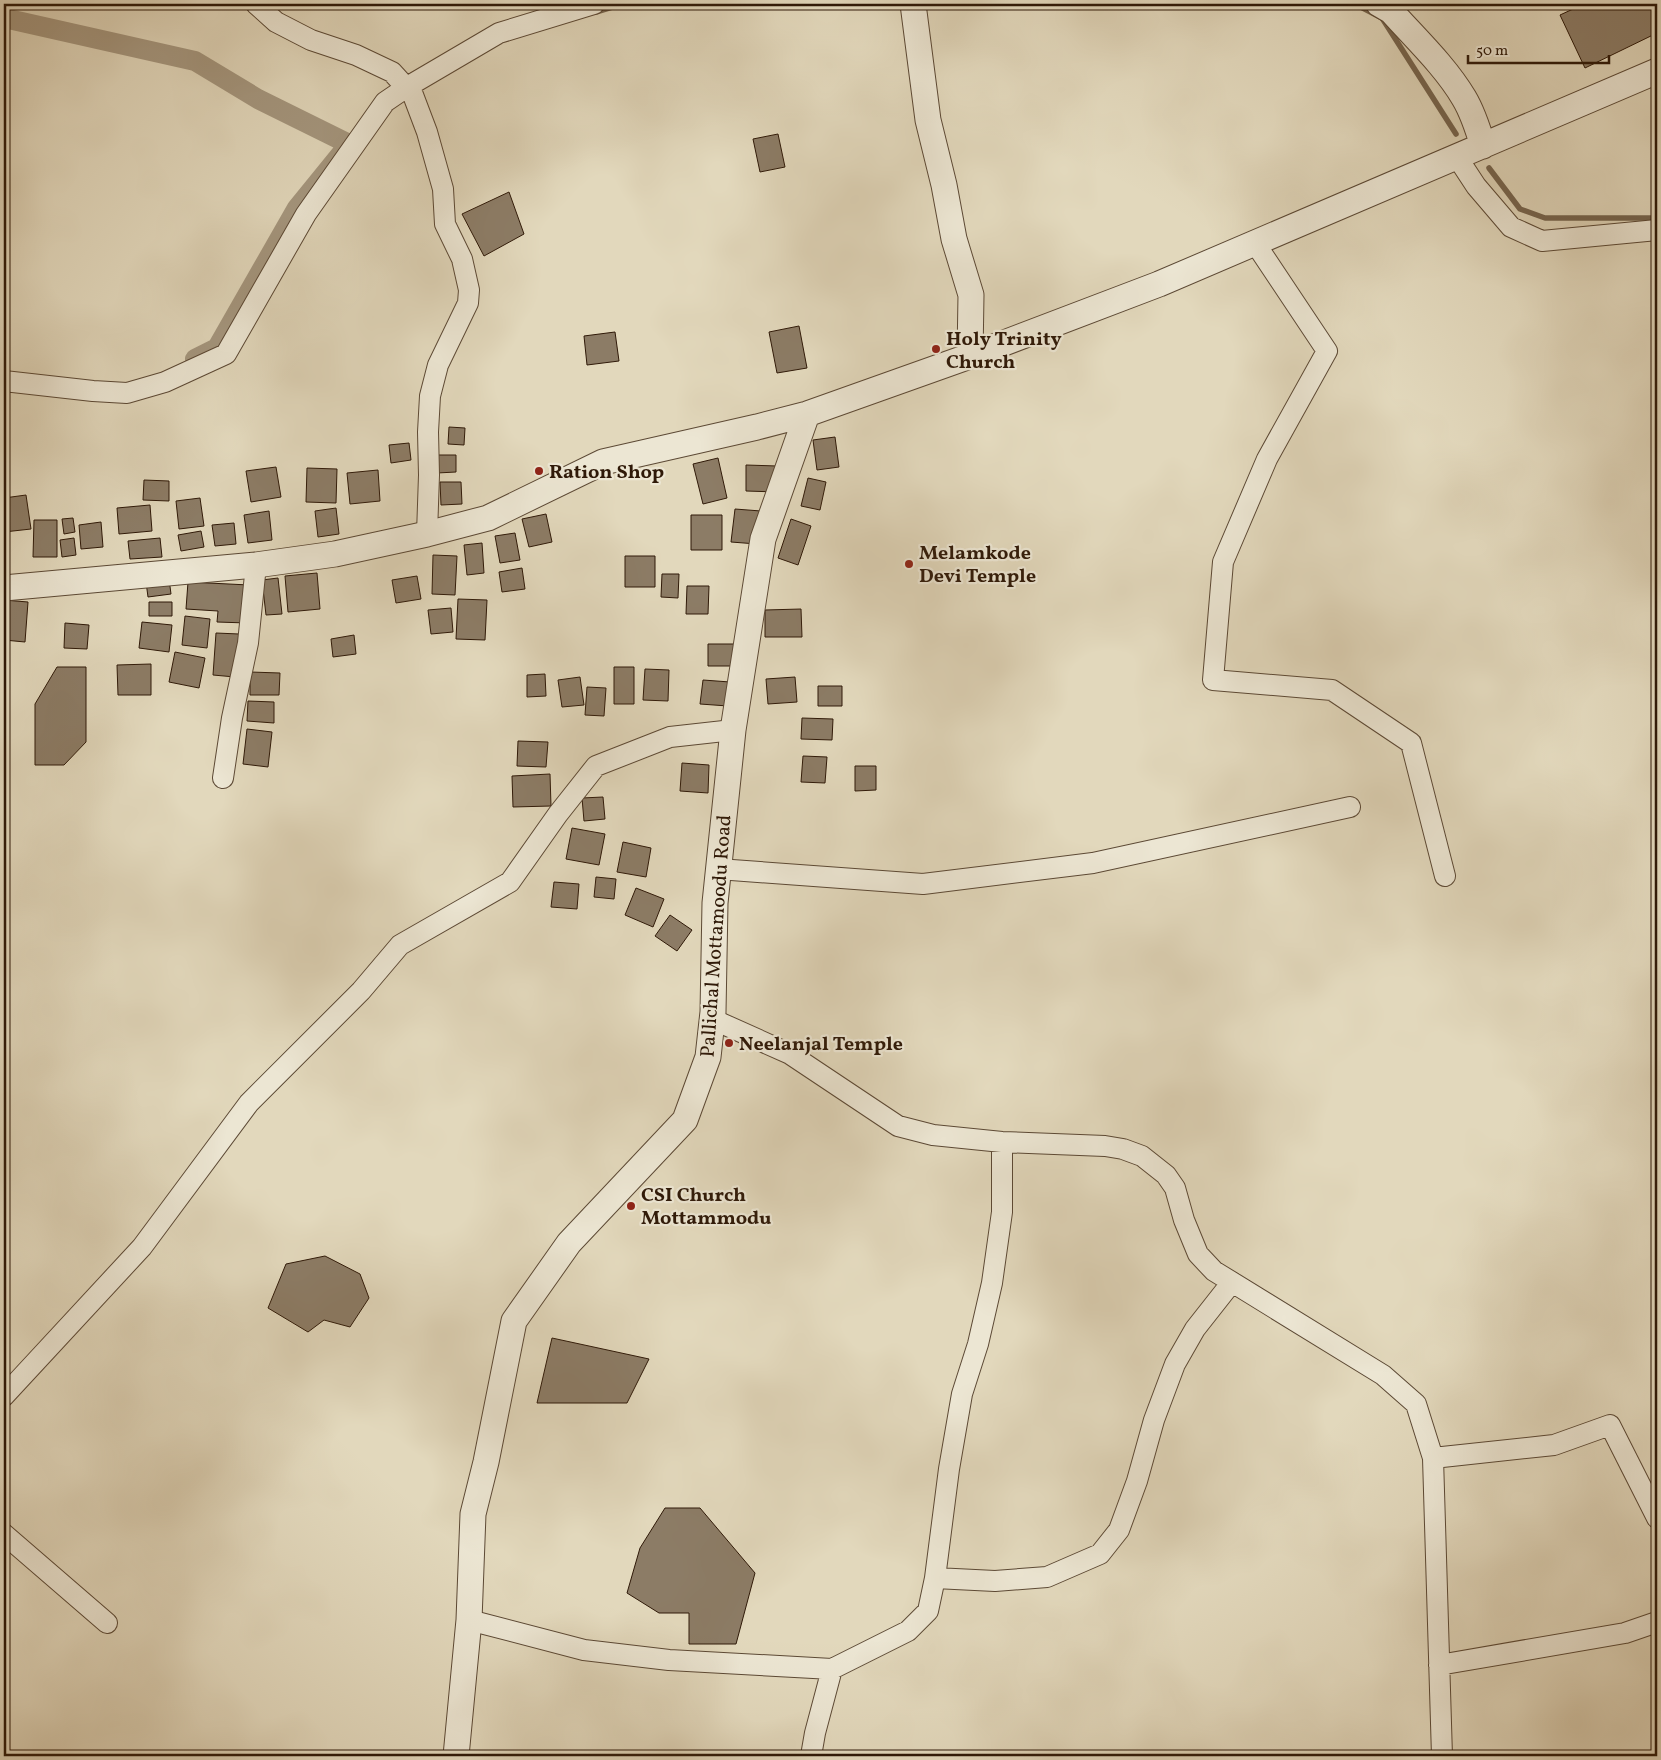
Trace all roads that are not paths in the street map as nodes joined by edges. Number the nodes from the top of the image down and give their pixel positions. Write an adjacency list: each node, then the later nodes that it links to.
1 (256, 4): 6 (street)
2 (594, 4): 6 (street)
3 (913, 4): 11 (street)
4 (1379, 4): 7 (street)
5 (1657, 71): 7 (street)
6 (406, 88): 12 (street); 14 (street)
7 (1483, 146): 8 (street)
8 (1457, 157): 9 (street); 10 (street)
9 (1657, 230)
10 (1255, 243): 11 (street); 21 (street)
11 (970, 356): 13 (street)
12 (4, 381)
13 (807, 414): 14 (street); 17 (street, Pallichal Mottamoodu Road)
14 (427, 534): 15 (street)
15 (256, 565): 16 (street); 18 (street)
16 (4, 588)
17 (733, 730): 20 (street, Pallichal Mottamoodu Road); 25 (street)
18 (223, 778)
19 (1350, 807): 20 (street)
20 (718, 869): 22 (street, Pallichal Mottamoodu Road)
21 (1445, 876)
22 (712, 1019): 23 (street); 30 (street, Pallichal Mottamoodu Road)
23 (1002, 1142): 24 (street); 29 (street)
24 (1232, 1282): 26 (street); 29 (street)
25 (4, 1396)
26 (1433, 1458): 27 (street); 33 (street)
27 (1657, 1518)
28 (4, 1534): 32 (street)
29 (935, 1578): 34 (street)
30 (470, 1620): 34 (street); 35 (street, Pallichal Mottamoodu Road)
31 (1657, 1622): 33 (street)
32 (108, 1623)
33 (1439, 1664): 37 (street)
34 (832, 1669): 36 (street)
35 (456, 1756)
36 (811, 1756)
37 (1442, 1756)

